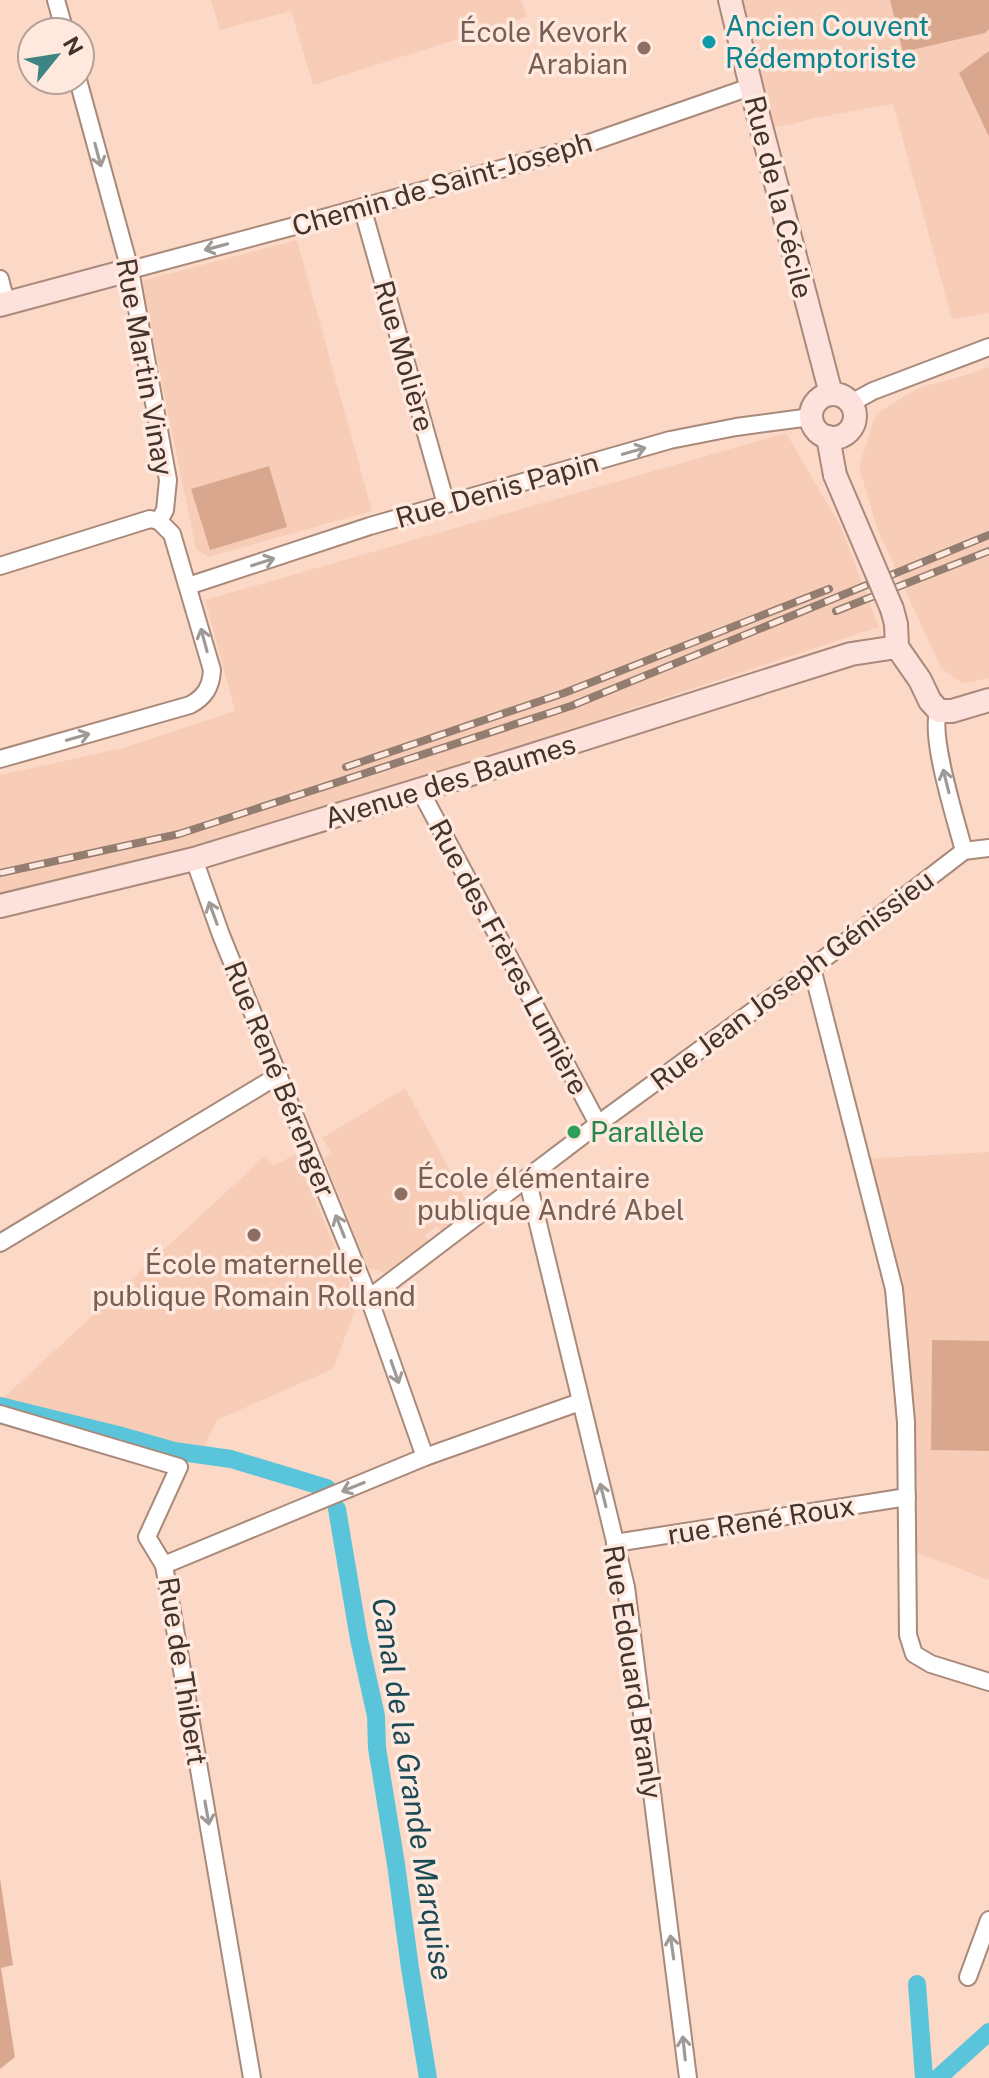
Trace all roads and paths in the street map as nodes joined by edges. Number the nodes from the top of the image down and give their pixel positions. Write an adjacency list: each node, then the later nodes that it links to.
1 (730, 0): 2 (street, Rue de la Cécile)
2 (750, 87): 4 (street, Chemin de Saint-Joseph); 9 (street, Rue de la Cécile)
3 (82, 96): 5 (street, Rue Martin Vinay, one-way to 5)
4 (362, 207): 5 (street, Chemin de Saint-Joseph, one-way to 5); 12 (street, Rue Molière)
5 (130, 270): 7 (street); 13 (street, Rue Martin Vinay)
6 (0, 279): 7 (street)
7 (3, 303)
8 (989, 347): 9 (street)
9 (841, 399): 10 (street); 11 (street)
10 (811, 417): 11 (street); 12 (street, Rue Denis Papin, one-way to 10)
11 (828, 437): 16 (street, bridge)
12 (446, 504): 15 (street, Rue Denis Papin, one-way to 12)
13 (159, 521): 14 (street); 15 (street)
14 (0, 566)
15 (188, 586): 19 (street, one-way to 15)
16 (897, 647): 18 (street); 20 (street, Avenue des Baumes)
17 (989, 700): 18 (street)
18 (939, 711): 22 (street, one-way to 18)
19 (0, 759)
20 (420, 790): 23 (street, Avenue des Baumes); 27 (street, Rue des Frères Lumière)
21 (989, 848): 22 (street, Rue Jean Joseph Génissieu)
22 (964, 851): 25 (street, Rue Jean Joseph Génissieu)
23 (194, 859): 24 (street, Avenue des Baumes); 26 (street, Rue René Bérenger, one-way to 23)
24 (0, 906)
25 (812, 968): 27 (street, Rue Jean Joseph Génissieu); 34 (street)
26 (279, 1075): 29 (street); 30 (street, Rue René Bérenger, one-way to 26)
27 (598, 1124): 28 (street, Rue Jean Joseph Génissieu)
28 (527, 1178): 30 (street, Rue Jean Joseph Génissieu); 31 (street, Rue Edouard Branly)
29 (0, 1243)
30 (369, 1298): 33 (street, one-way to 33)
31 (580, 1402): 33 (street, Rue de Thibert); 35 (street, Rue Edouard Branly, one-way to 31)
32 (0, 1414): 36 (street)
33 (425, 1457): 36 (street, Rue de Thibert, one-way to 36)
34 (907, 1497): 35 (street, rue René Roux); 37 (street)
35 (615, 1543): 41 (street, Rue Edouard Branly, one-way to 35)
36 (164, 1565): 40 (street, Rue de Thibert, one-way to 40)
37 (989, 1682)
38 (989, 1920): 39 (street)
39 (968, 1977)
40 (252, 2078)
41 (688, 2078)

